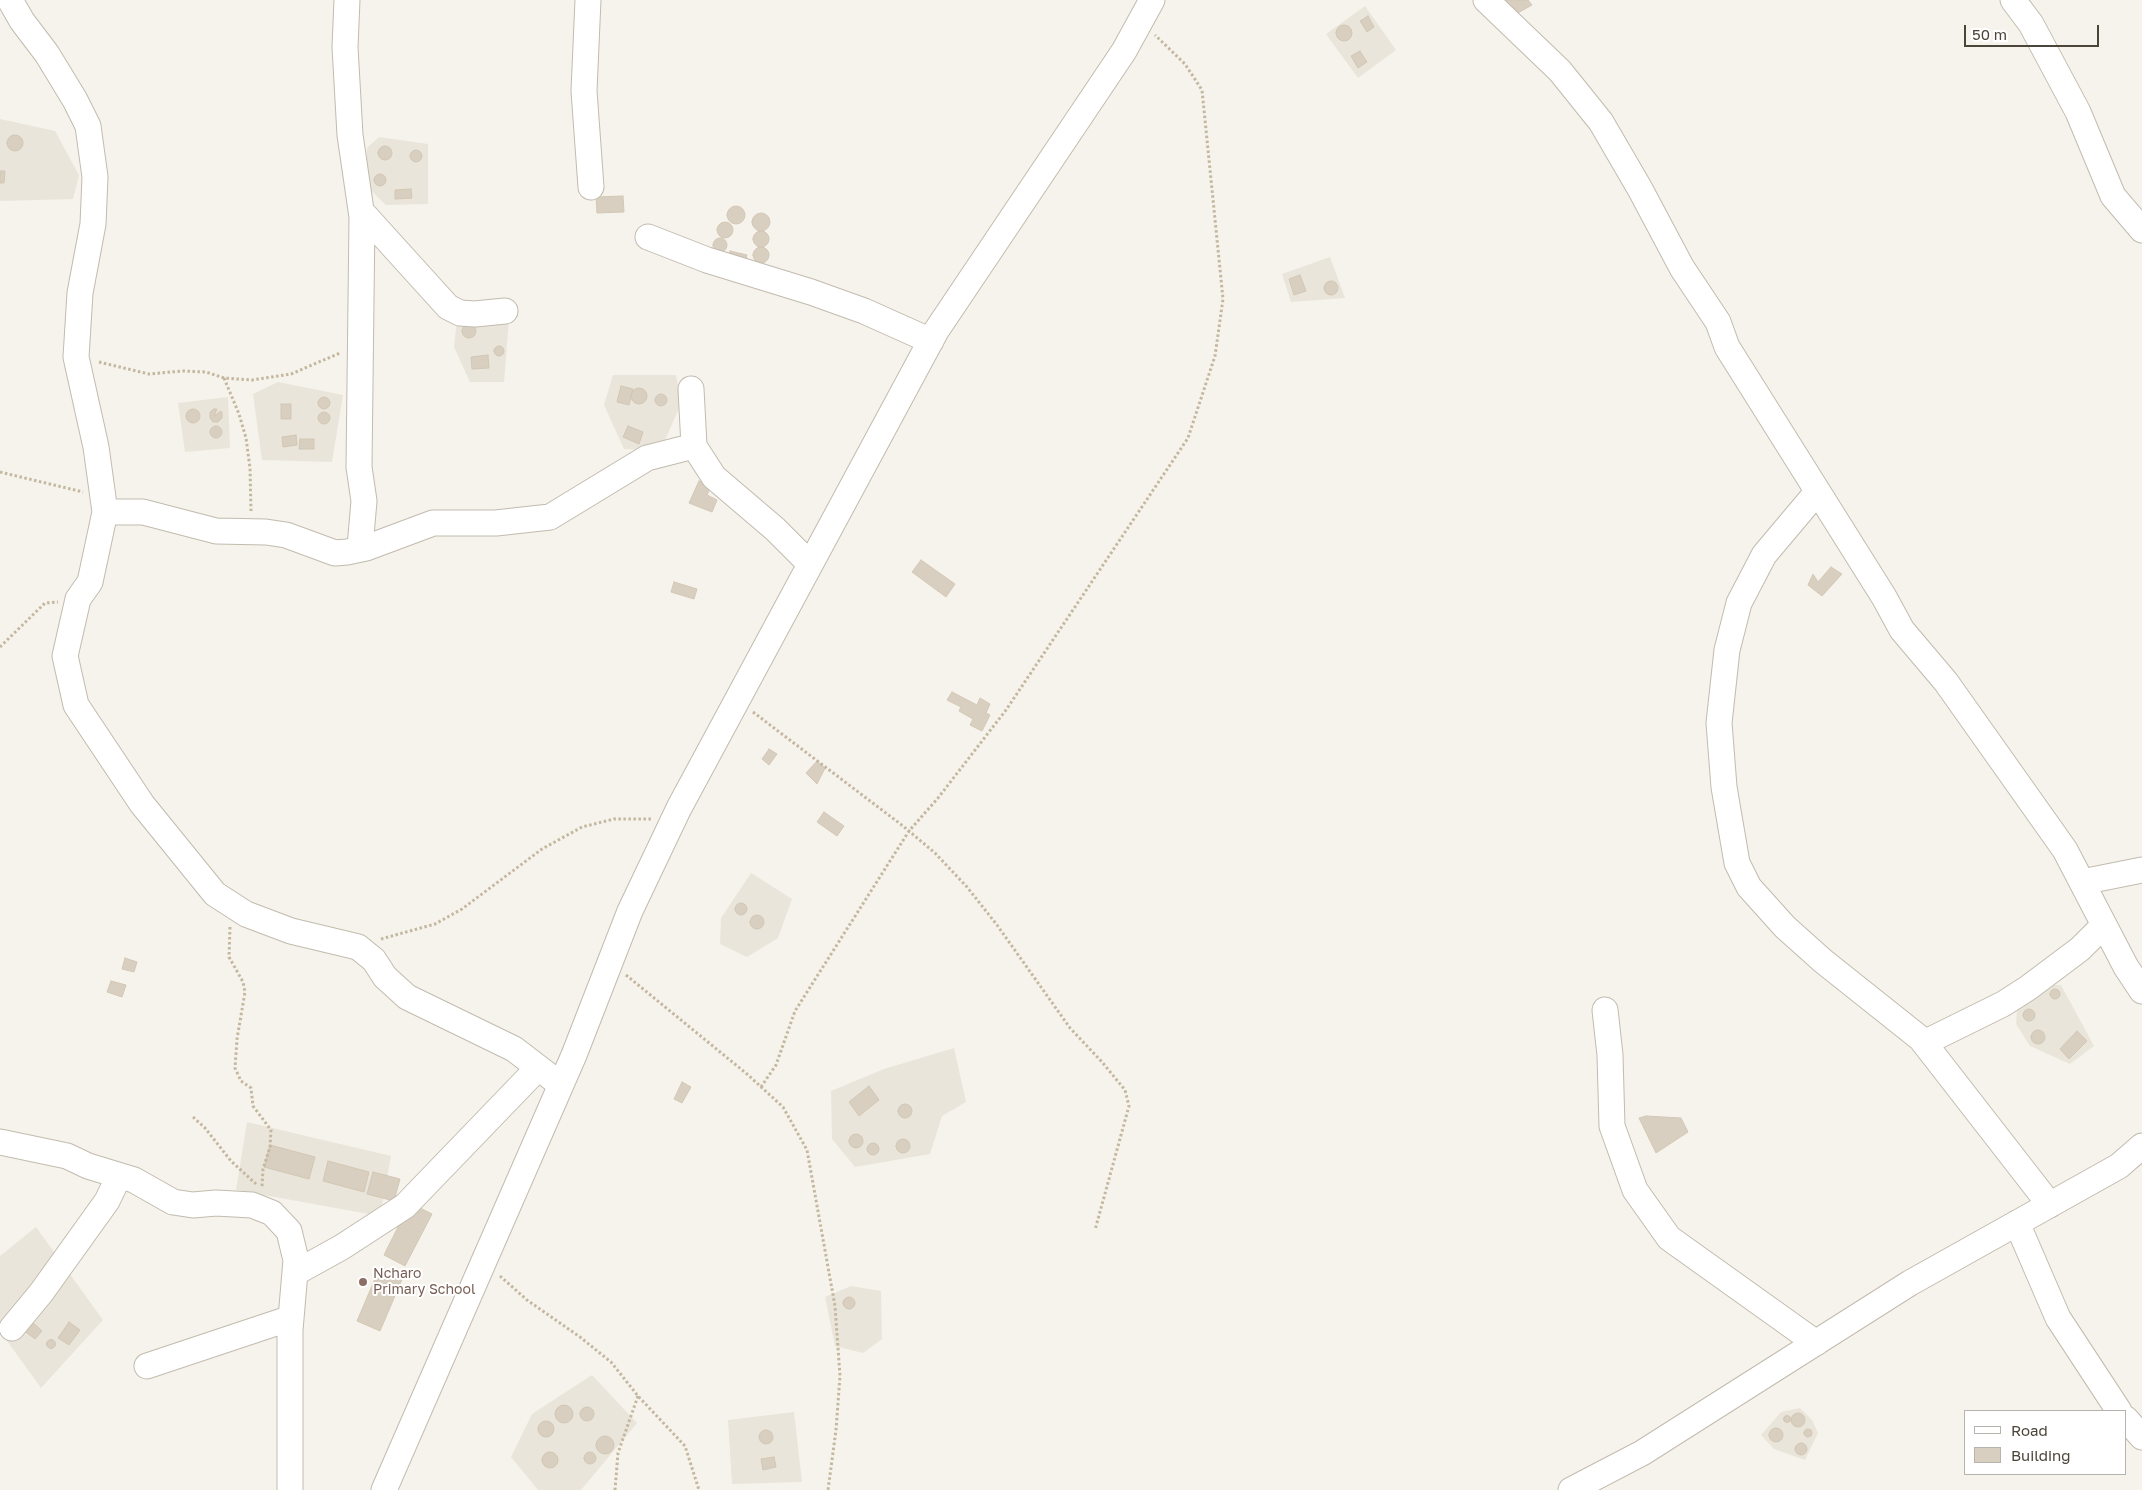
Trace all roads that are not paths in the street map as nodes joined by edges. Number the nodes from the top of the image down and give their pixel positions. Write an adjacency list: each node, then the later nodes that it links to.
1 (10, 0): 16 (street)
2 (347, 0): 8 (street)
3 (588, 0): 7 (street)
4 (1486, 0): 15 (street)
5 (2013, 0): 9 (street)
6 (1146, 11): 12 (street)
7 (590, 187)
8 (361, 212): 11 (street); 17 (street)
9 (2142, 230)
10 (648, 237): 12 (street)
11 (505, 311)
12 (931, 341): 18 (street)
13 (692, 389): 14 (street)
14 (694, 446): 17 (street); 18 (street)
15 (1817, 492): 20 (street); 24 (street)
16 (104, 504): 17 (street); 25 (street)
17 (360, 548)
18 (810, 564): 26 (street)
19 (2142, 870): 20 (street)
20 (2082, 882): 21 (street)
21 (2104, 925): 22 (street); 24 (street)
22 (2142, 991)
23 (1605, 1010): 35 (street)
24 (1924, 1043): 30 (street)
25 (538, 1068): 26 (street); 32 (street)
26 (561, 1085): 41 (street)
27 (0, 1142): 29 (street)
28 (2142, 1146): 30 (street)
29 (119, 1176): 32 (street); 34 (street)
30 (2050, 1205): 31 (street)
31 (2017, 1223): 35 (street); 37 (street)
32 (295, 1273): 33 (street)
33 (291, 1318): 36 (street); 40 (street)
34 (12, 1328)
35 (1816, 1343): 42 (street)
36 (147, 1366)
37 (2118, 1410)
38 (2127, 1420): 39 (street)
39 (2142, 1437)
40 (290, 1490)
41 (384, 1490)
42 (1571, 1490)

